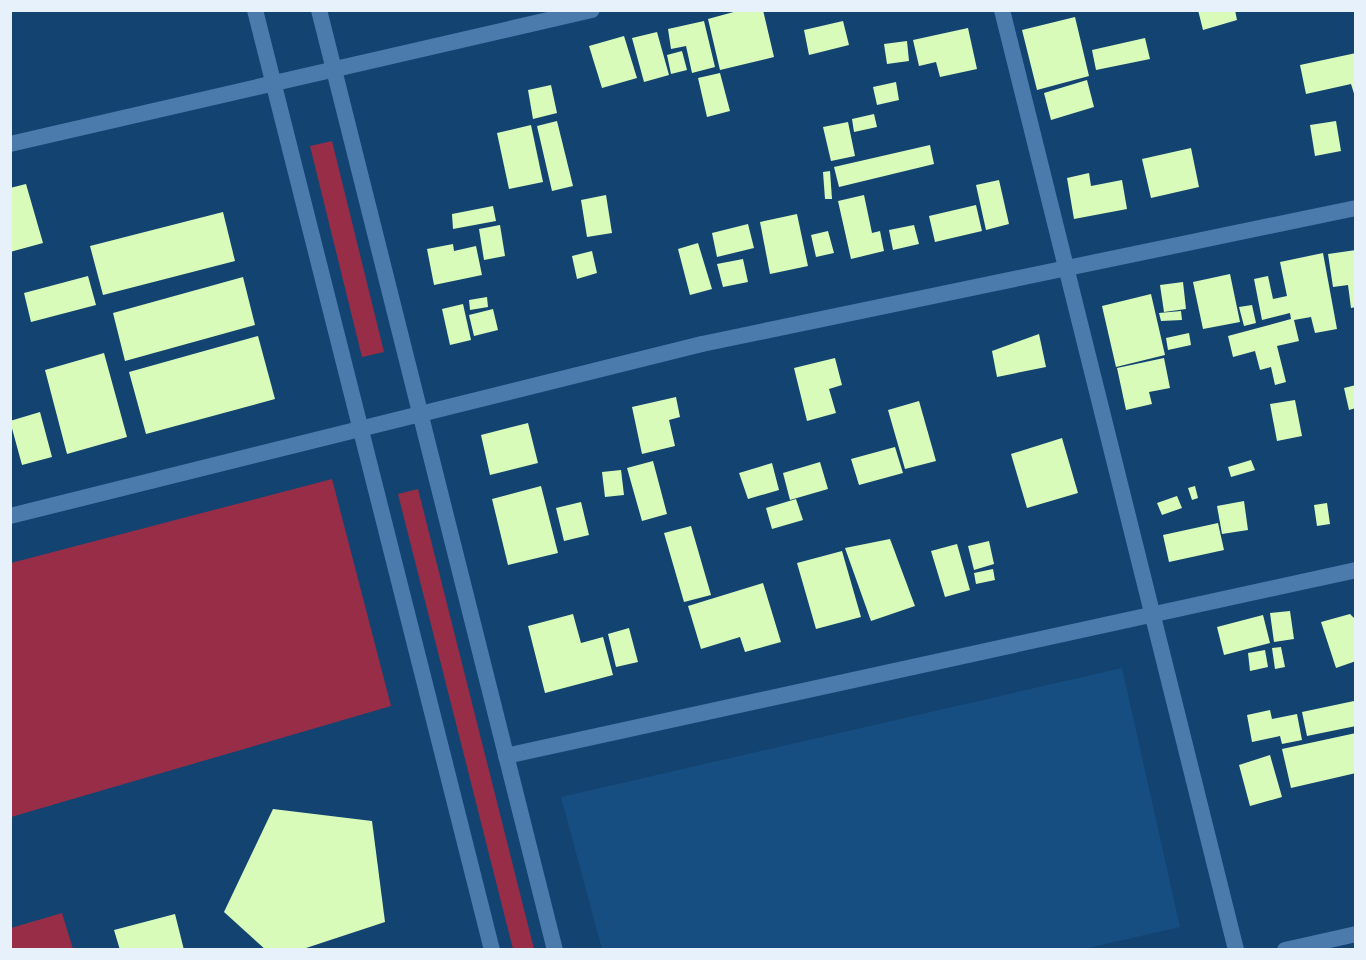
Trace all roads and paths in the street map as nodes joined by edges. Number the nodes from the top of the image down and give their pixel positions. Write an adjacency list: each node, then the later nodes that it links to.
1 (255, 10): 6 (street)
2 (319, 10): 5 (street)
3 (592, 10): 5 (street)
4 (1002, 10): 9 (street)
5 (333, 66): 6 (street); 10 (street)
6 (273, 82): 7 (street); 11 (street)
7 (10, 144)
8 (1356, 208): 9 (street)
9 (1067, 270): 10 (street); 14 (street)
10 (420, 414): 11 (street); 15 (street)
11 (360, 427): 12 (street); 17 (street)
12 (10, 516)
13 (1356, 570): 14 (street)
14 (1152, 616): 15 (street); 19 (street)
15 (506, 756): 18 (street)
16 (1356, 934): 20 (street)
17 (492, 950)
18 (555, 950)
19 (1236, 950)
20 (1285, 950)

